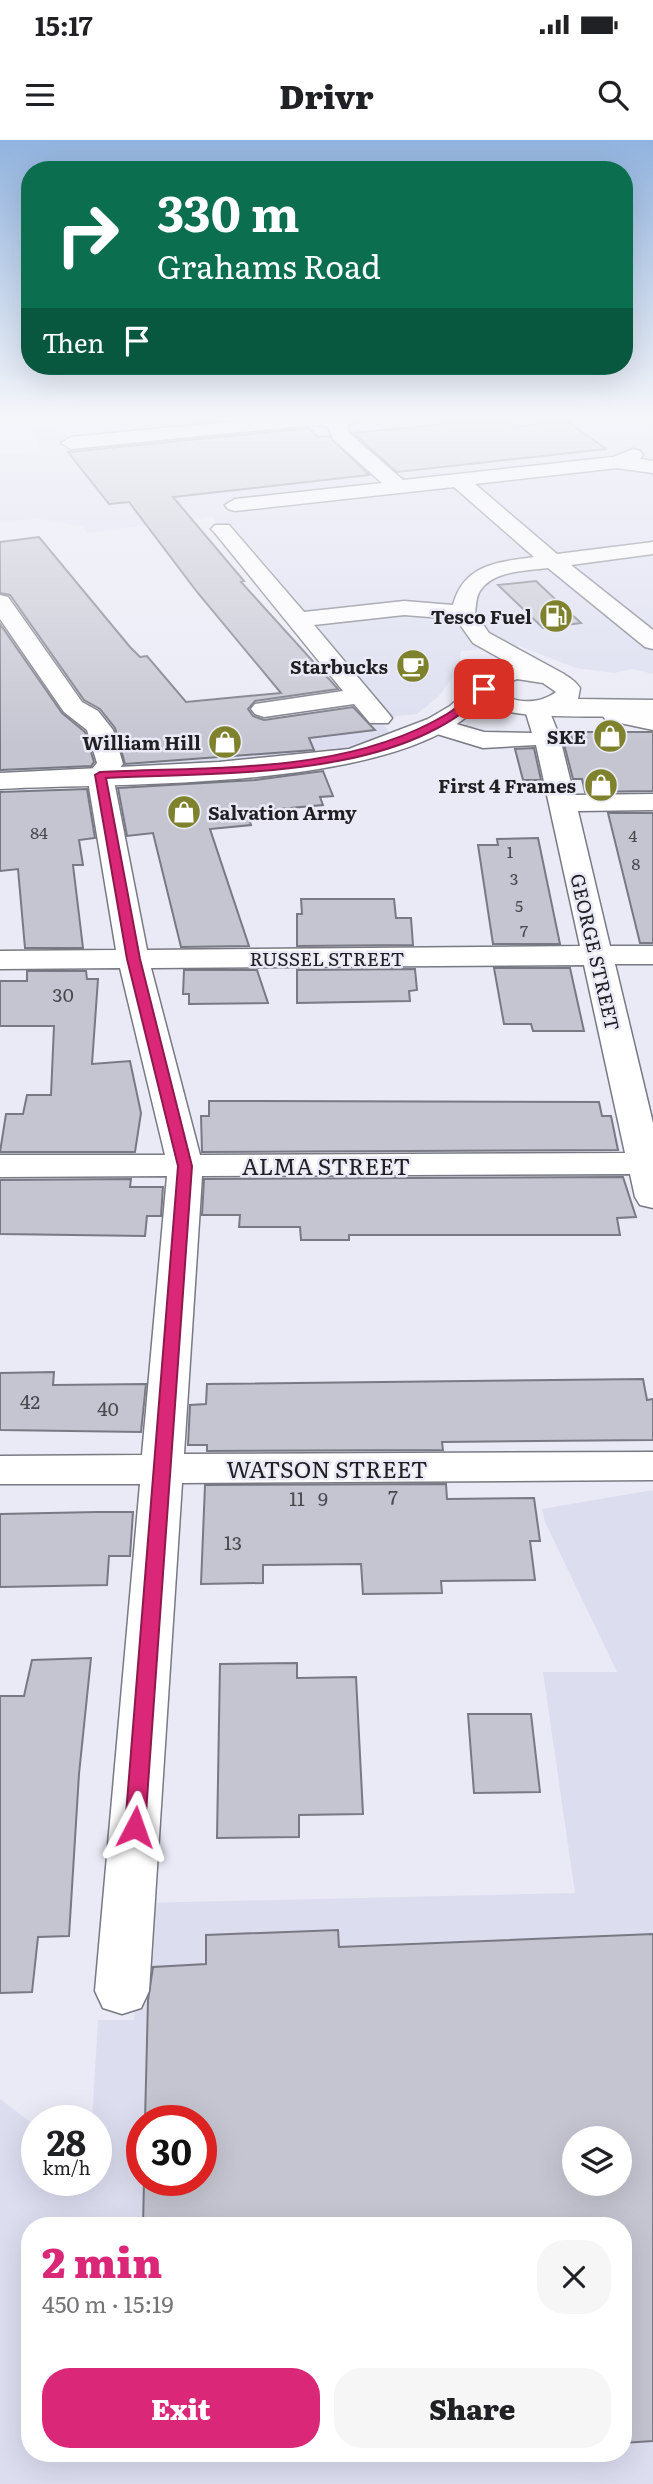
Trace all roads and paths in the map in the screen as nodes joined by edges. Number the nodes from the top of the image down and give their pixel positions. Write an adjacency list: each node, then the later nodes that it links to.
1 (511, 526): 4 (street)
2 (222, 529): 7 (street)
3 (653, 548): 4 (street)
4 (551, 561): 6 (street); 9 (street)
5 (0, 602): 23 (street)
6 (463, 613): 7 (street); 8 (street)
7 (298, 620): 12 (street)
8 (481, 638): 10 (street); 11 (street)
9 (653, 642)
10 (559, 681): 11 (street); 13 (street); 14 (street)
11 (486, 686): 14 (street); 22 (street)
12 (361, 696): 16 (street); 18 (street)
13 (653, 702)
14 (537, 707): 15 (street); 20 (street); 26 (street, GEORGE STREET)
15 (653, 708)
16 (264, 709)
17 (615, 715): 19 (street)
18 (379, 718)
19 (653, 722)
20 (446, 729): 21 (street); 22 (street)
21 (527, 739)
22 (397, 742): 23 (street)
23 (100, 775): 24 (street); 29 (street)
24 (0, 781)
25 (653, 802): 26 (street)
26 (562, 803): 28 (street, GEORGE STREET)
27 (653, 955): 28 (street, RUSSEL STREET)
28 (597, 956): 29 (street, RUSSEL STREET); 31 (street, GEORGE STREET)
29 (133, 959): 30 (street, RUSSEL STREET); 33 (street)
30 (0, 960)
31 (649, 1163): 33 (street, ALMA STREET); 34 (street, GEORGE STREET)
32 (0, 1166): 33 (street, ALMA STREET)
33 (185, 1166): 36 (street)
34 (653, 1197)
35 (653, 1466): 36 (street, WATSON STREET)
36 (163, 1469): 37 (street, WATSON STREET); 38 (street)
37 (0, 1470)
38 (122, 1991)

